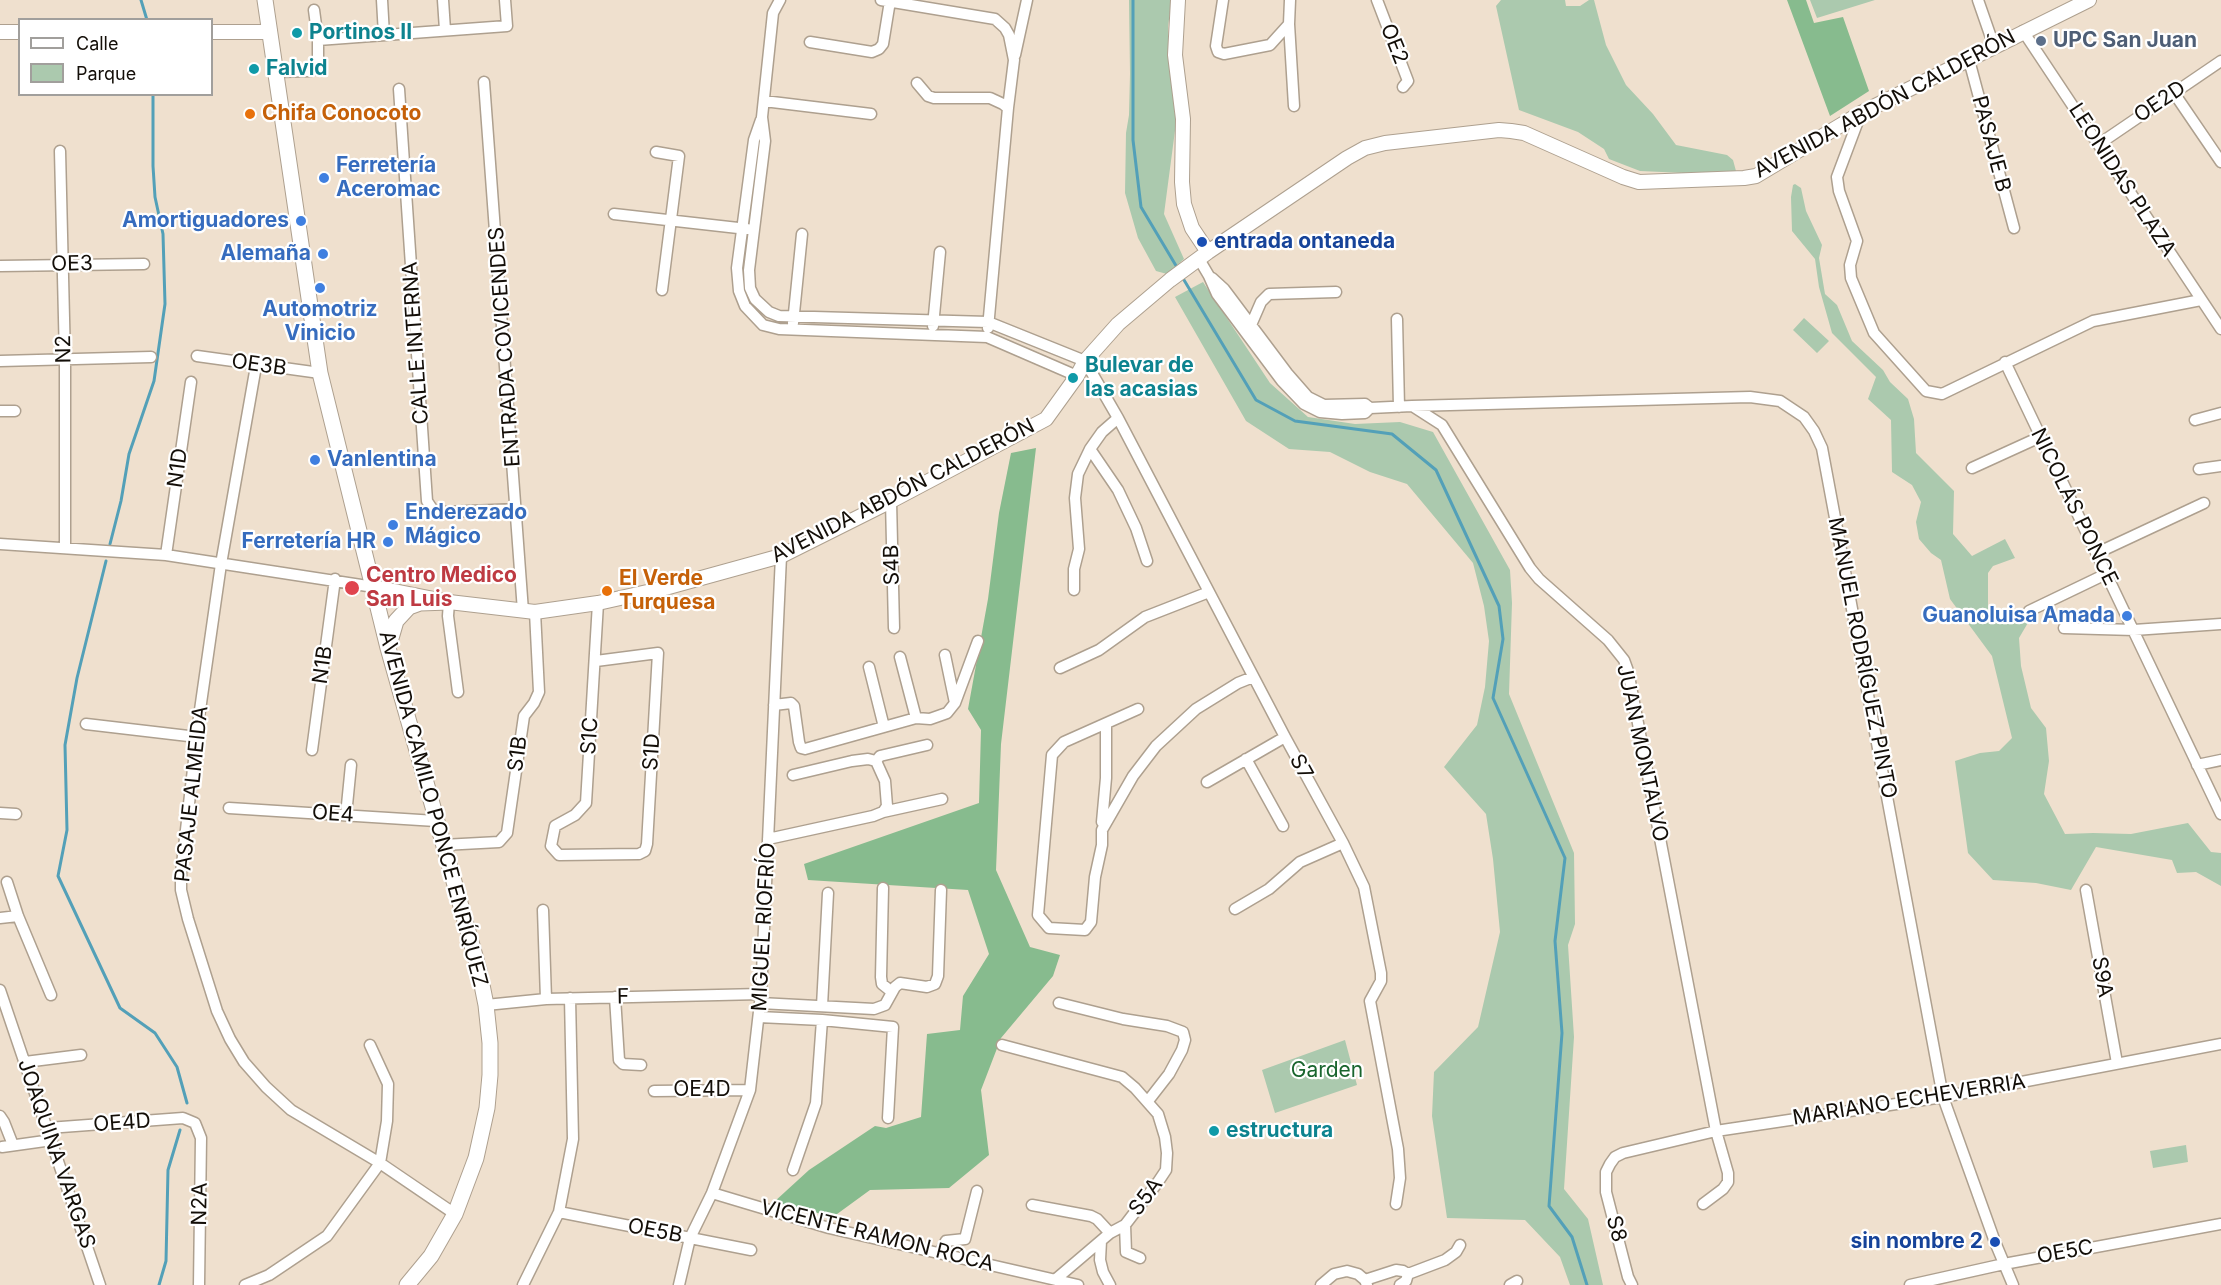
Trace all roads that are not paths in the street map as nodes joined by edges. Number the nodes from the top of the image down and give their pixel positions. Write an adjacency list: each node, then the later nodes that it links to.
1 (265, 0): 21 (main road, AVENIDA CAMILO PONCE ENRÍQUEZ)
2 (382, 0): 22 (street)
3 (443, 0): 16 (street)
4 (505, 0): 16 (street)
5 (780, 0): 37 (street)
6 (1027, 0): 28 (street)
7 (1178, 0): 56 (street)
8 (1223, 0): 25 (street)
9 (1290, 0): 15 (street)
10 (1377, 0): 34 (street, OE2)
11 (1978, 0): 26 (street)
12 (2089, 0): 17 (street, AVENIDA ABDÓN CALDERÓN)
13 (885, 1): 24 (street); 28 (street)
14 (314, 10): 23 (street)
15 (1289, 24): 25 (street); 27 (street)
16 (445, 30): 22 (street)
17 (2023, 31): 26 (street, AVENIDA ABDÓN CALDERÓN); 43 (street, LEONIDAS PLAZA)
18 (0, 32): 19 (street)
19 (18, 32)
20 (213, 32): 21 (street)
21 (270, 32): 31 (main road, AVENIDA CAMILO PONCE ENRÍQUEZ)
22 (384, 35): 23 (street)
23 (318, 40): 31 (street)
24 (810, 42)
25 (1270, 45): 27 (street)
26 (1994, 46): 29 (street, AVENIDA ABDÓN CALDERÓN)
27 (1291, 54): 38 (street)
28 (1014, 60): 39 (street)
29 (1969, 60): 40 (street, AVENIDA ABDÓN CALDERÓN); 52 (street, PASAJE B)
30 (2221, 61): 36 (street, OE2D)
31 (275, 72): 82 (main road, AVENIDA CAMILO PONCE ENRÍQUEZ)
32 (484, 82): 100 (street, ENTRADA COVICENDES)
33 (916, 83): 39 (street)
34 (1403, 87)
35 (399, 89): 100 (street, CALLE INTERNA)
36 (2174, 93): 43 (street, OE2D); 46 (street)
37 (764, 101): 41 (street); 42 (street)
38 (1294, 106)
39 (1008, 108): 68 (street)
40 (1862, 113): 56 (street, AVENIDA ABDÓN CALDERÓN); 80 (street)
41 (871, 114)
42 (762, 117): 47 (street); 48 (street)
43 (2099, 144): 63 (street, LEONIDAS PLAZA)
44 (60, 151): 57 (street, N2)
45 (657, 152): 50 (street)
46 (2221, 162)
47 (746, 195): 48 (street); 51 (street)
48 (758, 198): 53 (street)
49 (614, 214): 50 (street)
50 (671, 220): 51 (street); 61 (street)
51 (742, 227): 53 (street); 71 (street)
52 (2014, 228)
53 (753, 230): 64 (street)
54 (802, 234): 64 (street)
55 (940, 252): 67 (street)
56 (1199, 259): 60 (street); 79 (street, AVENIDA ABDÓN CALDERÓN)
57 (62, 264): 58 (street, OE3); 59 (street, OE3); 77 (street, N2)
58 (144, 264)
59 (0, 266)
60 (1209, 276): 69 (street); 87 (street)
61 (662, 290)
62 (1336, 292): 69 (street)
63 (2201, 300): 70 (street, LEONIDAS PLAZA); 80 (street)
64 (793, 316): 65 (street); 71 (street)
65 (859, 318): 67 (street); 72 (street)
66 (1397, 319): 86 (street)
67 (934, 321): 68 (street); 73 (street)
68 (988, 322): 74 (street); 79 (street)
69 (1251, 325): 87 (street)
70 (2221, 329)
71 (793, 330): 72 (street)
72 (860, 332): 73 (street)
73 (933, 335): 74 (street)
74 (987, 337): 83 (street)
75 (197, 356): 81 (street, OE3B)
76 (151, 357): 77 (street)
77 (65, 360): 78 (street); 102 (street, N2)
78 (0, 361)
79 (1085, 361): 83 (street, AVENIDA ABDÓN CALDERÓN); 91 (street, S7)
80 (2005, 362): 93 (street, NICOLÁS PONCE)
81 (256, 366): 82 (street, OE3B); 107 (street, PASAJE ALMEIDA)
82 (320, 373): 110 (main road, AVENIDA CAMILO PONCE ENRÍQUEZ)
83 (1077, 376): 98 (street, AVENIDA ABDÓN CALDERÓN)
84 (191, 381): 104 (street, N1D)
85 (1412, 406): 86 (street); 194 (street, MANUEL RODRÍGUEZ PINTO); 200 (street, JUAN MONTALVO)
86 (1399, 407): 87 (street)
87 (1370, 408)
88 (0, 411): 89 (street)
89 (15, 411)
90 (2221, 413): 92 (street)
91 (1118, 418): 94 (street); 112 (street, S7)
92 (2195, 420)
93 (2040, 437): 96 (street); 103 (street, NICOLÁS PONCE)
94 (1090, 449): 106 (street); 111 (street)
95 (2221, 466): 97 (street)
96 (1972, 468)
97 (2199, 469)
98 (891, 501): 105 (street, AVENIDA ABDÓN CALDERÓN); 118 (street, S4B)
99 (2204, 503): 103 (street)
100 (517, 509): 115 (street, ENTRADA COVICENDES)
101 (0, 544): 102 (street, AVENIDA ABDÓN CALDERÓN)
102 (65, 547): 104 (street, AVENIDA ABDÓN CALDERÓN)
103 (2097, 553): 108 (street, NICOLÁS PONCE)
104 (166, 555): 107 (street, AVENIDA ABDÓN CALDERÓN)
105 (781, 555): 114 (street, AVENIDA ABDÓN CALDERÓN); 131 (street, MIGUEL RIOFRÍO)
106 (1147, 561)
107 (221, 564): 109 (street, AVENIDA ABDÓN CALDERÓN); 137 (street, PASAJE ALMEIDA)
108 (2106, 574): 116 (street); 120 (street, NICOLÁS PONCE)
109 (334, 579): 110 (street, AVENIDA ABDÓN CALDERÓN); 140 (street, N1B)
110 (374, 586): 113 (street, AVENIDA ABDÓN CALDERÓN); 122 (main road, AVENIDA CAMILO PONCE ENRÍQUEZ)
111 (1074, 590)
112 (1209, 592): 127 (street); 128 (street, S7)
113 (449, 602): 115 (street, AVENIDA ABDÓN CALDERÓN); 122 (main road); 129 (street)
114 (598, 603): 115 (street, AVENIDA ABDÓN CALDERÓN); 125 (street, S1C)
115 (529, 611): 162 (street, S1B)
116 (2029, 611)
117 (2221, 624): 120 (street)
118 (894, 628)
119 (2064, 628): 120 (street)
120 (2134, 630): 145 (street, NICOLÁS PONCE)
121 (978, 641): 130 (street)
122 (388, 648): 157 (main road, AVENIDA CAMILO PONCE ENRÍQUEZ)
123 (945, 655): 130 (street)
124 (900, 657): 133 (street)
125 (596, 661): 163 (street, S1C); 163 (street, S1D)
126 (869, 667): 136 (street)
127 (1060, 668)
128 (1253, 677): 138 (street, S7); 149 (street)
129 (458, 692)
130 (955, 703): 133 (street)
131 (774, 705): 136 (street); 160 (street, MIGUEL RIOFRÍO)
132 (1138, 709): 135 (street)
133 (916, 718): 136 (street)
134 (86, 724): 137 (street)
135 (1106, 724): 147 (street); 159 (street)
136 (884, 727)
137 (197, 737): 202 (street, PASAJE ALMEIDA)
138 (1285, 737): 141 (street); 161 (street, S7)
139 (927, 745): 143 (street)
140 (312, 750)
141 (1246, 759): 148 (street); 158 (street)
142 (2221, 760): 145 (street)
143 (876, 761): 146 (street); 152 (street)
144 (351, 765): 156 (street)
145 (2197, 765): 155 (street, NICOLÁS PONCE)
146 (793, 775)
147 (1106, 778): 149 (street); 159 (street)
148 (1206, 782)
149 (1127, 785): 159 (street)
150 (942, 799): 152 (street)
151 (229, 808): 156 (street, OE4)
152 (883, 812): 160 (street)
153 (0, 813): 154 (street)
154 (16, 814)
155 (2221, 814)
156 (346, 815): 157 (street, OE4)
157 (436, 821): 162 (main road, AVENIDA CAMILO PONCE ENRÍQUEZ)
158 (1283, 826)
159 (1102, 830)
160 (768, 839): 179 (street, MIGUEL RIOFRÍO)
161 (1343, 843): 169 (street); 207 (street, S7)
162 (443, 845): 181 (main road, AVENIDA CAMILO PONCE ENRÍQUEZ)
163 (554, 852)
164 (7, 882): 171 (street)
165 (883, 888): 174 (street)
166 (941, 890): 174 (street)
167 (2086, 890): 190 (street, S9A)
168 (828, 893): 182 (street)
169 (1235, 909)
170 (543, 910): 178 (street)
171 (18, 916): 172 (street); 175 (street)
172 (0, 918)
173 (0, 990): 189 (street, JOAQUINA VARGAS)
174 (892, 992): 182 (street, F)
175 (51, 995)
176 (615, 997): 177 (street, F); 179 (street, F); 191 (street)
177 (570, 998): 178 (street, F); 210 (street)
178 (546, 999): 181 (street, F)
179 (761, 999): 182 (street, F); 183 (street, MIGUEL RIOFRÍO)
180 (1059, 1003): 195 (street)
181 (486, 1005): 211 (main road, AVENIDA CAMILO PONCE ENRÍQUEZ)
182 (822, 1006)
183 (759, 1017): 184 (street); 192 (street, MIGUEL RIOFRÍO)
184 (822, 1020): 197 (street); 203 (street)
185 (2221, 1044): 190 (street, MARIANO ECHEVERRIA)
186 (370, 1045): 202 (street)
187 (1002, 1046): 195 (street, S5A)
188 (81, 1055): 189 (street)
189 (25, 1062): 199 (street, JOAQUINA VARGAS)
190 (2117, 1064): 194 (street, MARIANO ECHEVERRIA)
191 (641, 1065)
192 (750, 1090): 193 (street, OE4D); 206 (street, MIGUEL RIOFRÍO)
193 (654, 1091)
194 (1943, 1097): 200 (street, MARIANO ECHEVERRIA); 221 (street, MANUEL RODRÍGUEZ PINTO)
195 (1148, 1101): 213 (street, S5A)
196 (0, 1116): 201 (street)
197 (888, 1118)
198 (195, 1123): 199 (street, OE4D); 226 (street, N2A)
199 (48, 1128): 201 (street, JOAQUINA VARGAS)
200 (1716, 1131): 204 (street, MARIANO ECHEVERRIA); 208 (street, JUAN MONTALVO)
201 (52, 1140): 225 (street, JOAQUINA VARGAS)
202 (380, 1163): 211 (street, PASAJE ALMEIDA); 227 (street)
203 (793, 1170)
204 (1606, 1172): 235 (street, S8)
205 (977, 1191): 219 (street)
206 (712, 1193): 215 (street, MIGUEL RIOFRÍO); 219 (street, VICENTE RAMON ROCA)
207 (1396, 1204)
208 (1703, 1204)
209 (1032, 1205): 214 (street)
210 (560, 1212): 215 (street, OE5B); 229 (street)
211 (455, 1214): 228 (main road, AVENIDA CAMILO PONCE ENRÍQUEZ)
212 (2221, 1224): 221 (street, OE5C)
213 (1125, 1225): 214 (street, S5A); 220 (street)
214 (1110, 1233): 216 (street, S5A)
215 (690, 1238): 218 (street, OE5B); 230 (street, MIGUEL RIOFRÍO)
216 (1101, 1241): 223 (street, S5A); 232 (street)
217 (1460, 1245): 222 (street)
218 (751, 1250)
219 (940, 1253): 223 (street, VICENTE RAMON ROCA)
220 (1140, 1258)
221 (2004, 1264): 236 (street, OE5C); 237 (street, MANUEL RODRÍGUEZ PINTO)
222 (1408, 1274): 224 (street); 234 (street)
223 (1056, 1279): 231 (street, VICENTE RAMON ROCA)
224 (1366, 1282): 233 (street)
225 (100, 1285)
226 (199, 1285)
227 (245, 1285)
228 (407, 1285)
229 (523, 1285)
230 (679, 1285)
231 (1078, 1285)
232 (1110, 1285)
233 (1321, 1285)
234 (1400, 1285)
235 (1632, 1285)
236 (1910, 1285)
237 (2013, 1285)

